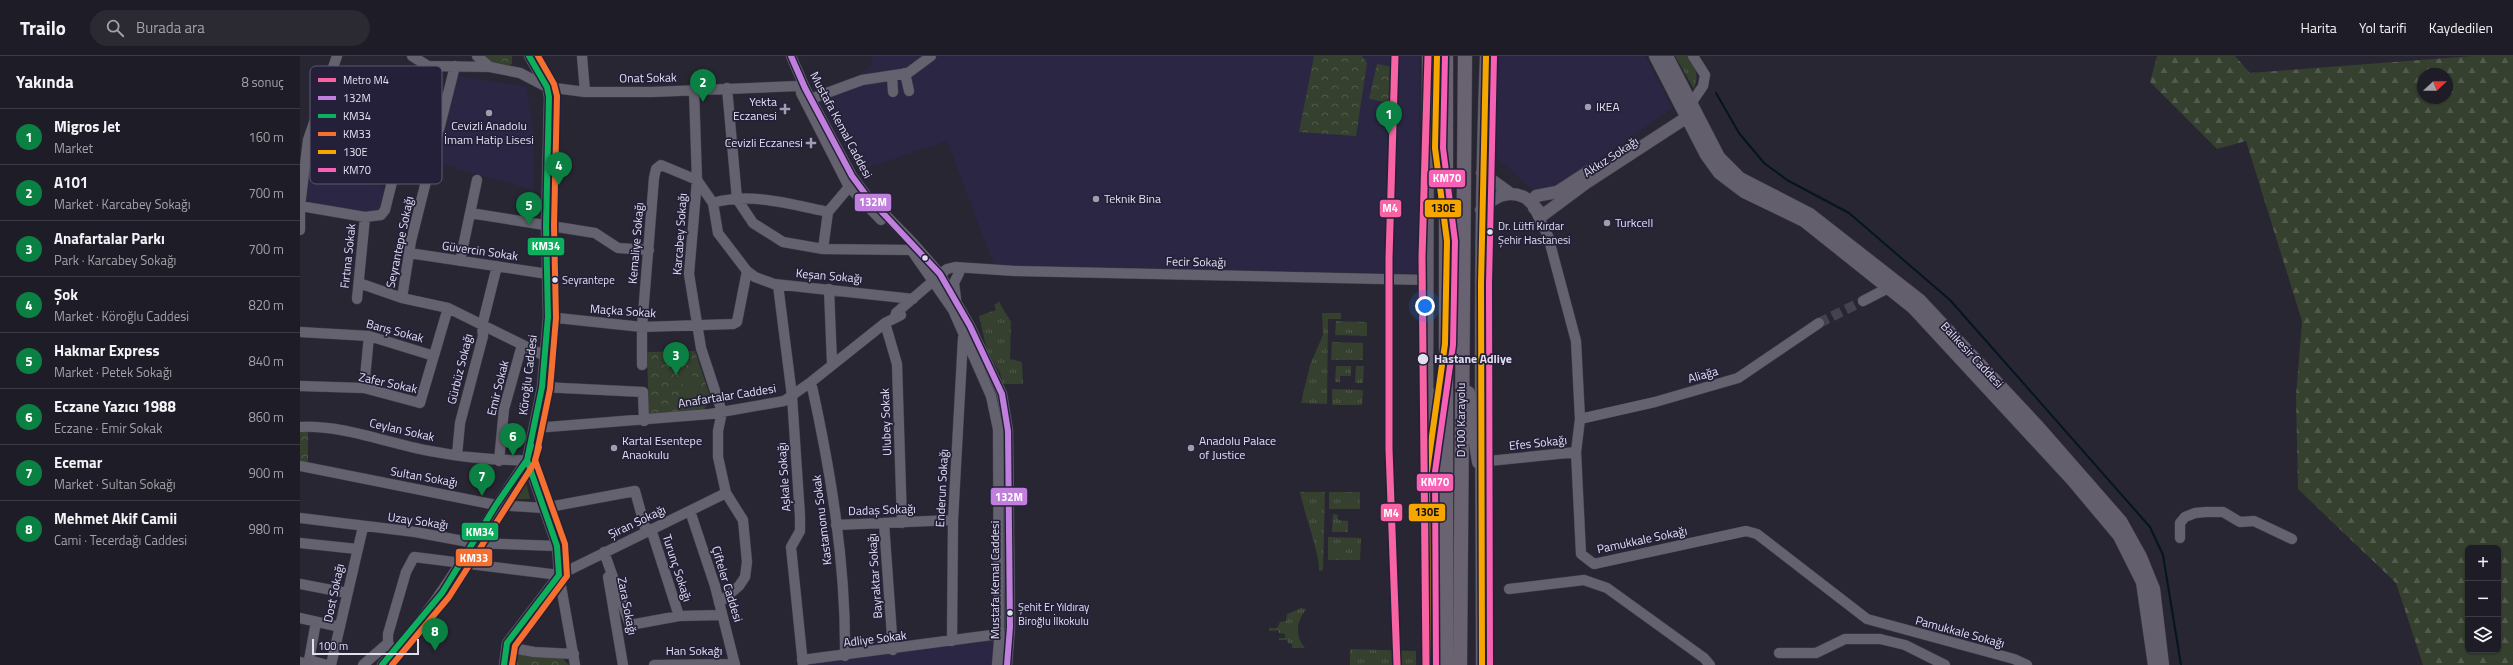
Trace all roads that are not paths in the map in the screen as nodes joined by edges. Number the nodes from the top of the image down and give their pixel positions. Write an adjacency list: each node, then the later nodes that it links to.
1 (337, 56): 17 (street)
2 (412, 56): 18 (street)
3 (477, 56): 20 (street)
4 (529, 56): 24 (street)
5 (582, 56): 28 (street)
6 (785, 56): 23 (street, Mustafa Kemal Caddesi)
7 (791, 56): 30 (street, Mustafa Kemal Caddesi)
8 (920, 56): 30 (street)
9 (931, 56): 21 (street)
10 (1428, 56): 62 (main road)
11 (1446, 56): 84 (highway, D100 Karayolu)
12 (1465, 56): 80 (highway, D100 Karayolu)
13 (1486, 56): 35 (main road)
14 (1655, 56): 32 (main road, Balıkesir Caddesi)
15 (1667, 56): 31 (main road, Balıkesir Caddesi)
16 (1693, 56): 31 (street)
17 (334, 66)
18 (428, 66): 19 (street, Onat Sokak)
19 (456, 66): 20 (street, Onat Sokak); 33 (street, Seyrantepe Sokağı)
20 (490, 68): 24 (street, Onat Sokak)
21 (905, 73): 22 (street); 27 (street)
22 (892, 76): 29 (street); 30 (street)
23 (798, 86): 25 (street, Onat Sokak); 30 (street, Mustafa Kemal Caddesi)
24 (547, 87): 28 (street, Onat Sokak); 50 (street, Köroğlu Caddesi)
25 (728, 88): 26 (street, Onat Sokak); 42 (street)
26 (694, 90): 28 (street, Onat Sokak); 37 (street, Karcabey Sokağı)
27 (909, 91)
28 (585, 92)
29 (893, 92)
30 (806, 97): 40 (street, Mustafa Kemal Caddesi); 61 (street, Mustafa Kemal Caddesi)
31 (1694, 107): 32 (main road); 167 (main road, Balıkesir Caddesi)
32 (1684, 115): 45 (main road, Akkız Sokağı); 65 (main road, Balıkesir Caddesi)
33 (442, 121)
34 (310, 134): 44 (street)
35 (1482, 173): 41 (main road); 46 (main road)
36 (476, 180): 48 (street)
37 (697, 180): 43 (street); 53 (street, Kemaliye Sokağı); 77 (street, Karcabey Sokağı)
38 (392, 184): 49 (street)
39 (426, 184): 55 (street, Seyrantepe Sokağı)
40 (849, 187): 47 (street); 54 (street, Mustafa Kemal Caddesi)
41 (1511, 194): 45 (main road); 46 (main road)
42 (736, 199): 43 (street); 47 (street); 52 (street)
43 (713, 203): 58 (street)
44 (300, 206): 49 (street); 51 (street)
45 (1534, 208): 96 (street, Pamukkale Sokağı)
46 (1481, 210): 104 (main road)
47 (828, 212): 52 (street)
48 (470, 213): 50 (street); 56 (street)
49 (365, 217): 63 (street, Fırtına Sokak)
50 (546, 226): 53 (street); 60 (street, Köroğlu Caddesi)
51 (300, 230)
52 (823, 249): 54 (street)
53 (649, 250): 79 (street, Kemaliye Sokağı)
54 (911, 250): 61 (street, Mustafa Kemal Caddesi)
55 (408, 253): 56 (street, Güvercin Sokak); 68 (street, Seyrantepe Sokağı)
56 (460, 261): 57 (street, Güvercin Sokak)
57 (497, 266): 60 (street, Güvercin Sokak); 78 (street, Gürbüz Sokağı)
58 (747, 271): 64 (street, Keşan Sokağı); 77 (street, Maçka Sokak)
59 (962, 271): 61 (street, Fecir Sokağı); 62 (street, Fecir Sokağı); 70 (street)
60 (548, 274): 73 (street, Köroğlu Caddesi)
61 (939, 280): 69 (street, Anafartalar Caddesi); 70 (street, Mustafa Kemal Caddesi); 74 (street, Anafartalar Caddesi); 83 (street, Mustafa Kemal Caddesi)
62 (1426, 280): 106 (main road)
63 (359, 283): 67 (street, Fırtına Sokak); 68 (street)
64 (778, 285): 66 (street, Keşan Sokağı); 94 (street, Aşkale Sokağı)
65 (1888, 288): 71 (street); 166 (main road, Balıkesir Caddesi)
66 (829, 289): 69 (street, Keşan Sokağı); 88 (street)
67 (357, 298)
68 (402, 298): 72 (street, Seyrantepe Sokağı)
69 (913, 299): 74 (street, Anafartalar Caddesi)
70 (956, 301): 158 (street, Mustafa Kemal Caddesi)
71 (1863, 301)
72 (448, 308): 78 (street, Seyrantepe Sokağı); 86 (street, Zafer Sokak)
73 (548, 317): 79 (street, Maçka Sokak); 87 (street, Köroğlu Caddesi)
74 (895, 317): 75 (street, Anafartalar Caddesi)
75 (885, 323): 88 (street, Anafartalar Caddesi); 113 (street, Ulubey Sokak)
76 (1819, 323): 96 (street, Aliağa)
77 (697, 325): 79 (street, Maçka Sokak); 95 (street, Karcabey Sokağı)
78 (482, 326): 85 (street, Seyrantepe Sokağı); 101 (street, Gürbüz Sokağı)
79 (642, 327): 89 (street, Kemaliye Sokağı)
80 (1461, 331): 104 (highway); 161 (highway, D100 Karayolu)
81 (300, 332): 82 (street, Barış Sokak)
82 (369, 336): 86 (street, Barış Sokak); 93 (street)
83 (963, 336): 112 (street, Enderun Sokağı); 136 (street, Mustafa Kemal Caddesi)
84 (1445, 344): 106 (highway); 160 (highway, D100 Karayolu)
85 (522, 345): 87 (street, Seyrantepe Sokağı); 103 (street, Emir Sokak)
86 (434, 356): 93 (street, Zafer Sokak)
87 (545, 356): 92 (street, Köroğlu Caddesi)
88 (832, 363): 90 (street, Anafartalar Caddesi)
89 (642, 364)
90 (811, 382): 94 (street, Anafartalar Caddesi); 115 (street, Kastamonu Sokak)
91 (300, 386): 93 (street, Zafer Sokak)
92 (542, 387): 97 (street); 99 (street, Köroğlu Caddesi)
93 (364, 388)
94 (792, 396): 95 (street, Anafartalar Caddesi); 145 (street, Aşkale Sokağı)
95 (722, 412): 97 (street, Anafartalar Caddesi); 107 (street, Karcabey Sokağı)
96 (1580, 419): 100 (street, Pamukkale Sokağı)
97 (644, 421): 99 (street, Anafartalar Caddesi)
98 (300, 427): 101 (street, Ceylan Sokak)
99 (535, 428): 102 (street, Köroğlu Caddesi)
100 (1576, 452): 104 (street, Efes Sokağı); 165 (street, Pamukkale Sokağı)
101 (457, 455): 103 (street, Ceylan Sokak)
102 (527, 460): 103 (street, Ceylan Sokak); 108 (street); 109 (street)
103 (499, 461)
104 (1479, 462): 162 (main road)
105 (300, 466): 108 (street, Sultan Sokağı)
106 (1427, 471): 159 (main road)
107 (726, 493): 110 (street, Şiran Sokağı); 130 (street, Karcabey Sokağı)
108 (496, 505): 109 (street, Sultan Sokağı); 121 (street)
109 (544, 508): 117 (street, Sultan Sokağı); 122 (street)
110 (690, 511): 117 (street, Şiran Sokağı); 130 (street, Çifteler Caddesi)
111 (300, 518): 116 (street, Uzay Sokağı)
112 (952, 520): 113 (street, Dadaş Sokağı); 137 (street, Enderun Sokağı)
113 (902, 522): 114 (street, Dadaş Sokağı)
114 (884, 523): 115 (street, Dadaş Sokağı); 140 (street, Bayraktar Sokağı)
115 (836, 525): 144 (street, Kastamonu Sokak)
116 (363, 527): 121 (street, Uzay Sokağı); 123 (street, Dost Sokağı)
117 (648, 530): 124 (street, Şiran Sokağı); 132 (street, Turunç Sokağı)
118 (2180, 538): 119 (street)
119 (2292, 539)
120 (300, 543): 123 (street)
121 (474, 543): 122 (street, Uzay Sokağı); 125 (street)
122 (557, 546): 126 (street)
123 (357, 549): 129 (street, Dost Sokağı)
124 (604, 552): 126 (street, Şiran Sokağı); 132 (street); 155 (street, Zara Sokağı)
125 (460, 564): 126 (street); 138 (street); 141 (street)
126 (559, 575): 139 (street); 142 (street)
127 (300, 584): 129 (street)
128 (1509, 589): 163 (street)
129 (347, 593): 135 (street, Dost Sokağı)
130 (719, 603): 131 (street, Çifteler Caddesi)
131 (722, 615): 132 (street); 147 (street, Çifteler Caddesi)
132 (679, 616)
133 (300, 618): 134 (street)
134 (316, 622): 135 (street); 149 (street)
135 (340, 627): 150 (street, Dost Sokağı)
136 (999, 634): 137 (street, Adliye Sokak); 157 (street, Mustafa Kemal Caddesi)
137 (952, 641): 140 (street, Adliye Sokak)
138 (388, 642): 141 (street); 151 (street)
139 (507, 645): 142 (street); 153 (street)
140 (893, 650): 144 (street, Adliye Sokak)
141 (394, 652): 152 (street)
142 (574, 654): 154 (street)
143 (1780, 654): 164 (street)
144 (845, 656): 145 (street, Adliye Sokak)
145 (802, 662)
146 (300, 663): 148 (main road)
147 (735, 664): 156 (street, Han Sokağı)
148 (307, 665)
149 (328, 665)
150 (331, 665)
151 (363, 665)
152 (382, 665)
153 (504, 665)
154 (575, 665)
155 (623, 665)
156 (654, 665)
157 (997, 665)
158 (1007, 665)
159 (1428, 665)
160 (1446, 665)
161 (1460, 665)
162 (1482, 665)
163 (1710, 665)
164 (1945, 665)
165 (2027, 665)
166 (2154, 665)
167 (2162, 665)

